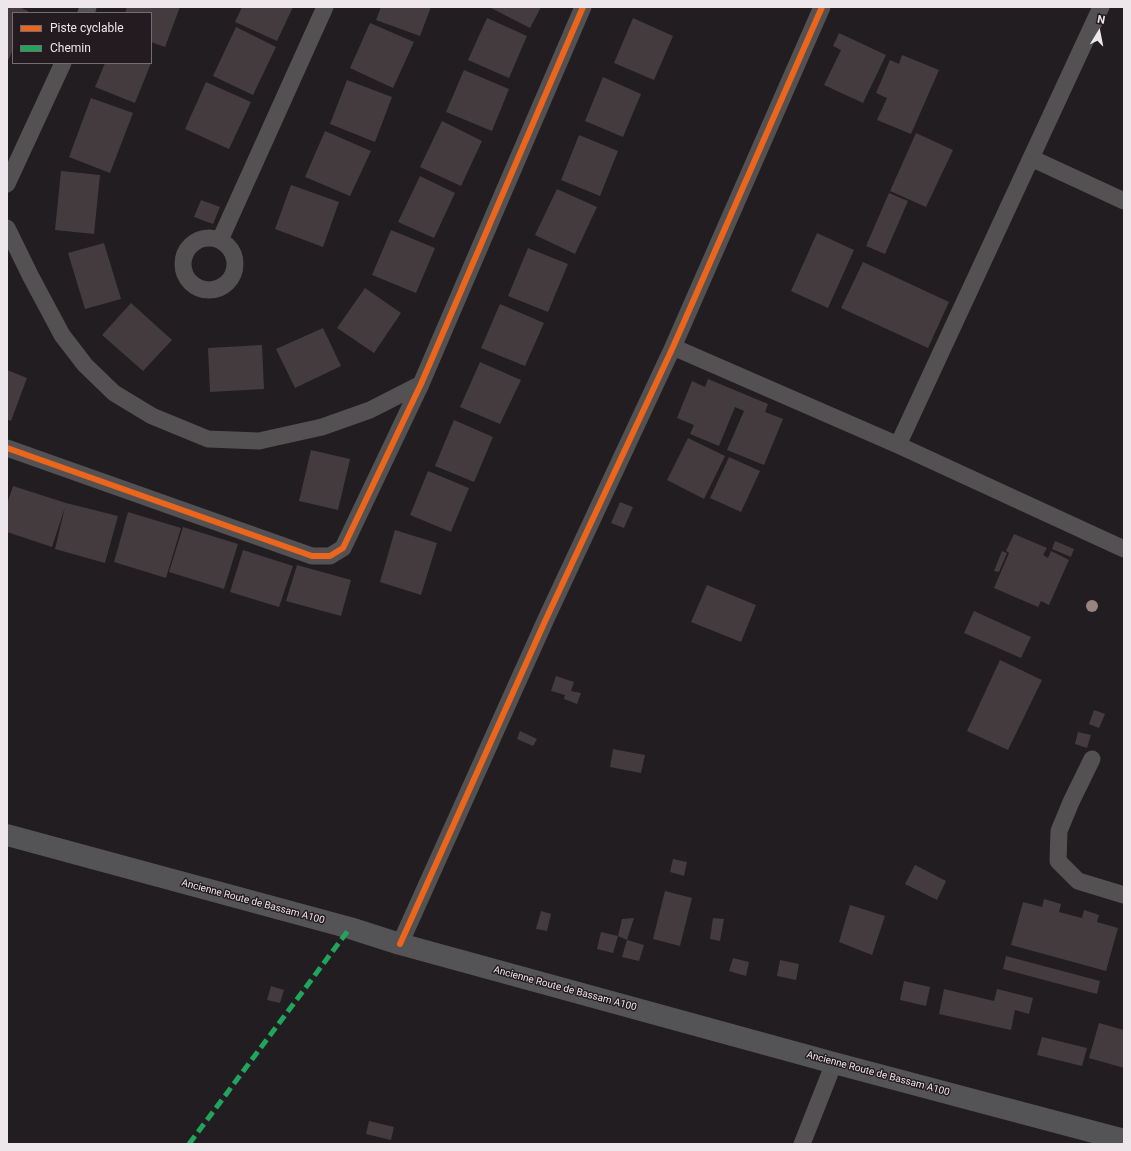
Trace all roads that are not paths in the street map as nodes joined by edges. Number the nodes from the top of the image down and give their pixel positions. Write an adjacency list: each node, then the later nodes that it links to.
1 (325, 7): 10 (street)
2 (583, 7): 12 (street)
3 (822, 7): 11 (street)
4 (1101, 7): 6 (street)
5 (63, 64): 7 (street)
6 (1031, 158): 8 (street); 13 (street)
7 (7, 184)
8 (1124, 201)
9 (7, 228): 12 (street)
10 (220, 240)
11 (673, 347): 13 (street); 19 (street)
12 (421, 384): 14 (street)
13 (898, 445): 15 (street)
14 (7, 448)
15 (1124, 549)
16 (1092, 759): 18 (street)
17 (7, 835): 19 (main road, Ancienne Route de Bassam A100)
18 (1124, 895)
19 (400, 944): 20 (main road, Ancienne Route de Bassam A100)
20 (834, 1063): 21 (main road, Ancienne Route de Bassam A100); 22 (street)
21 (1124, 1140)
22 (802, 1144)

